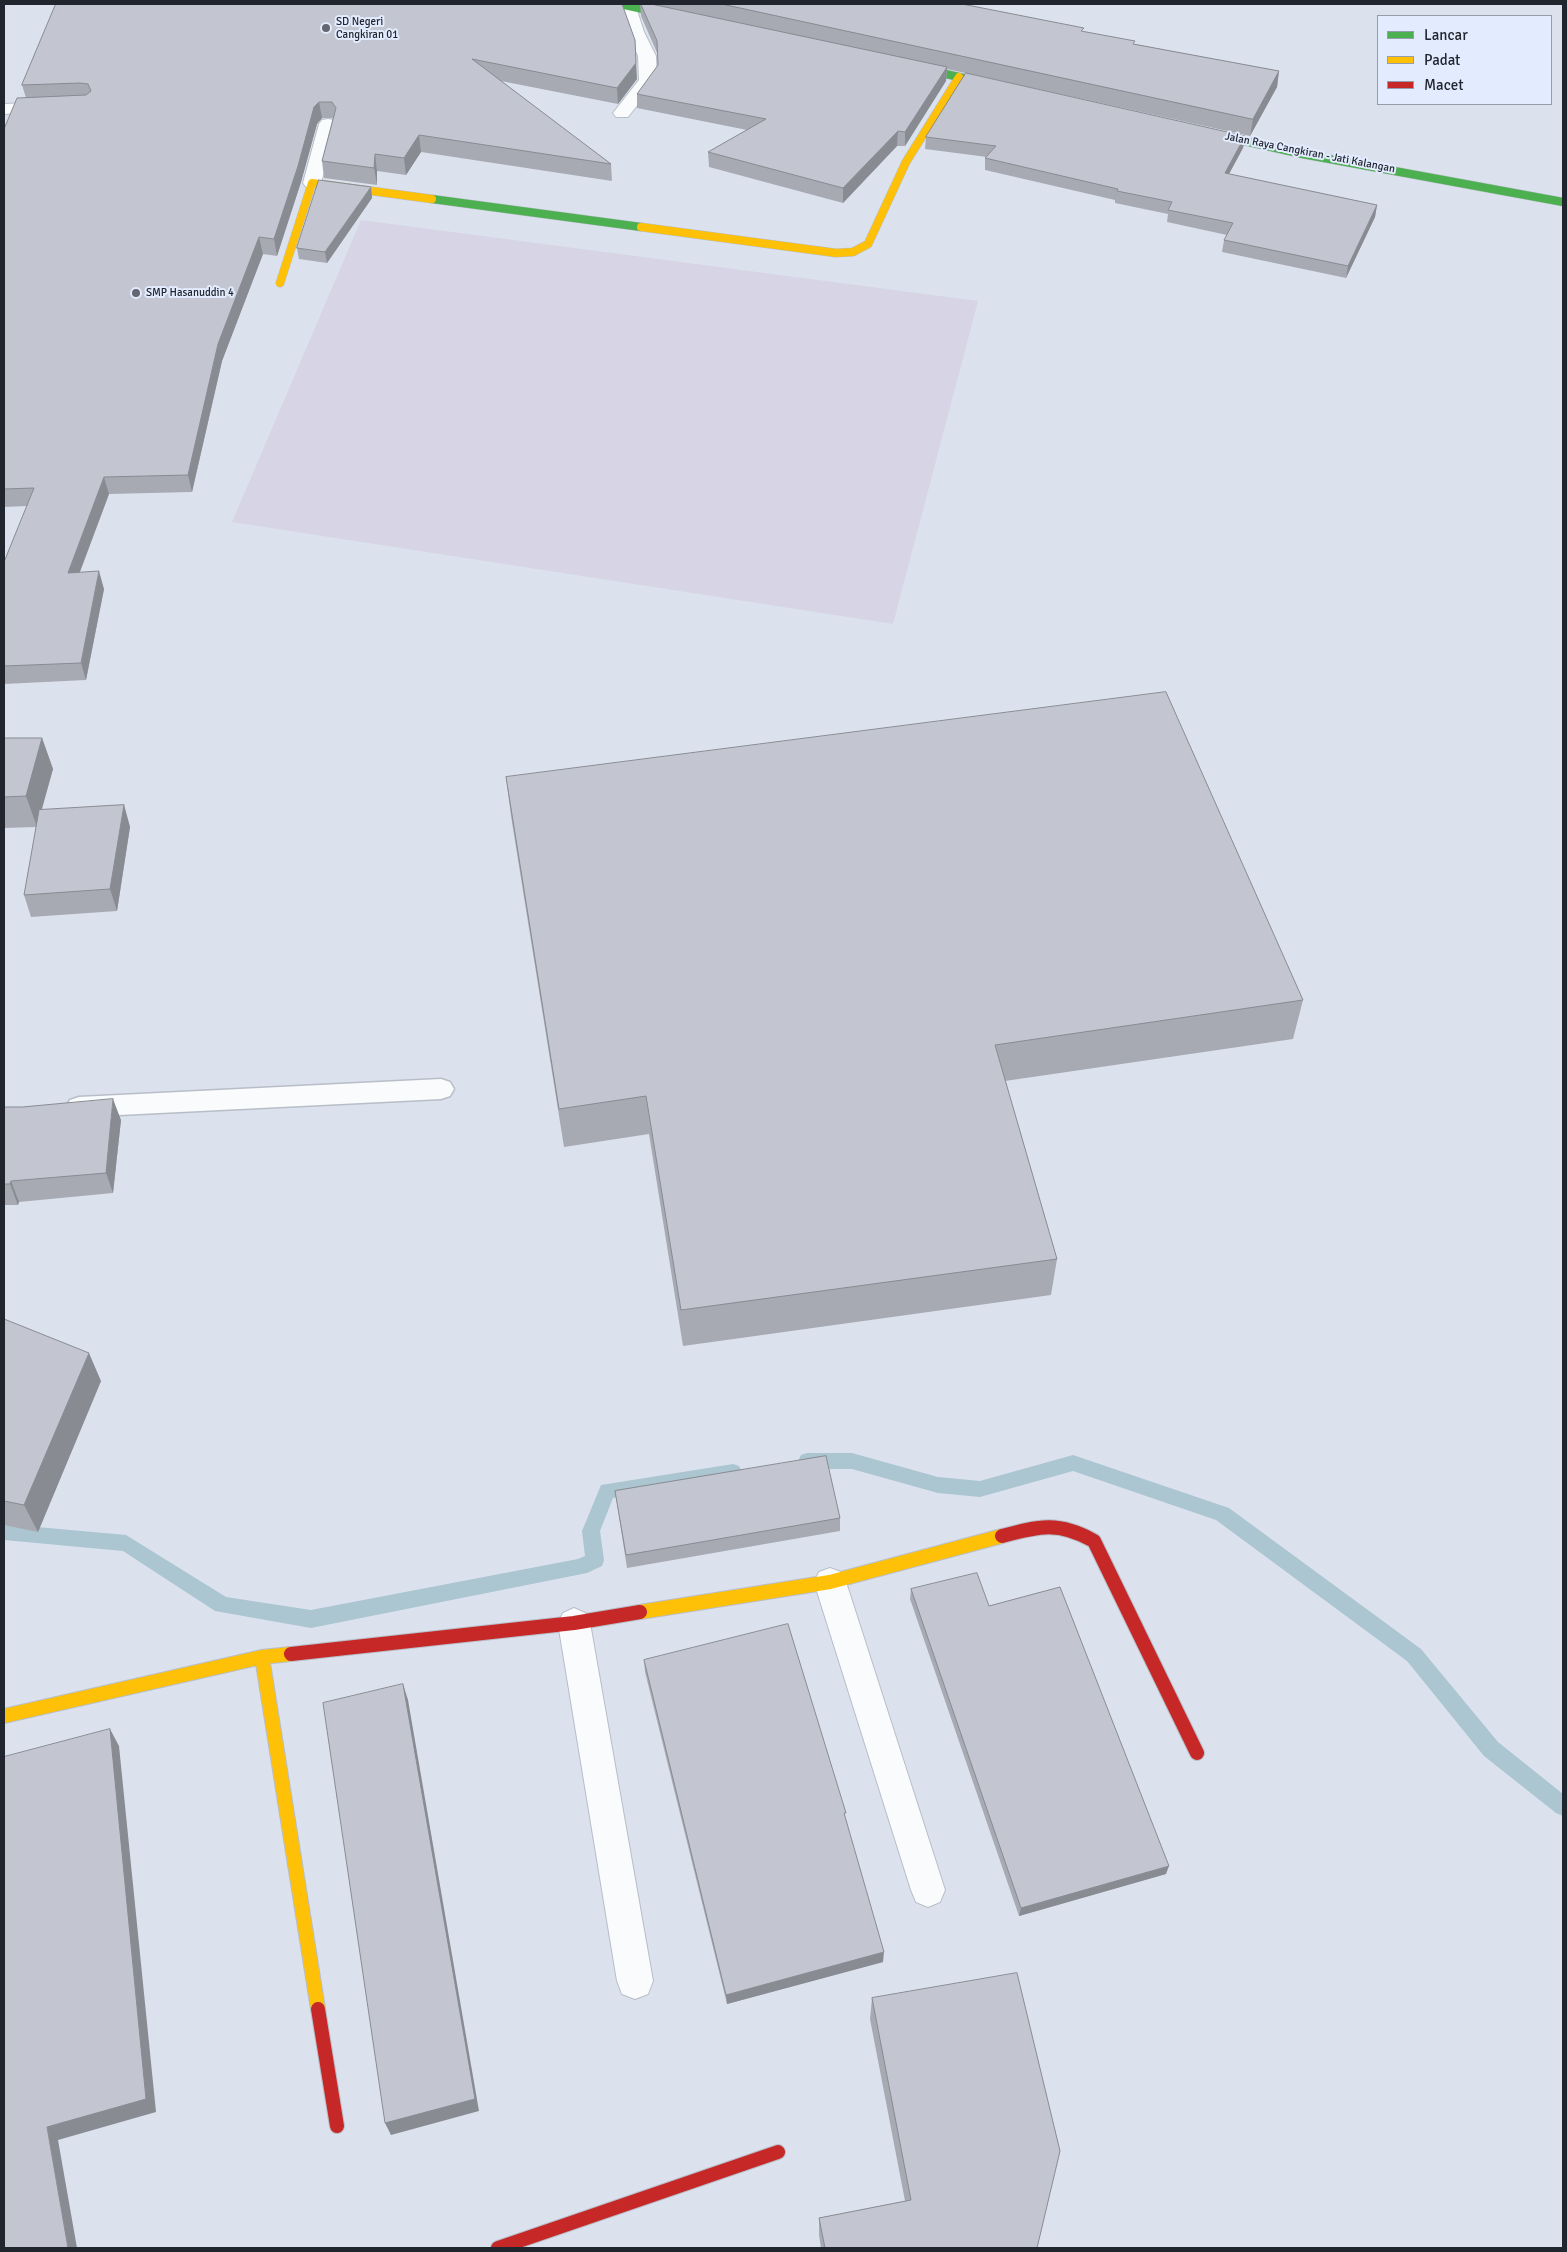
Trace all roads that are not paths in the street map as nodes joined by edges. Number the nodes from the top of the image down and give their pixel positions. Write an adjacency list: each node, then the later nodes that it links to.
1 (625, 4): 2 (street); 8 (street)
2 (686, 18)
3 (901, 64): 4 (street)
4 (959, 77): 5 (street); 11 (street)
5 (1006, 87)
6 (66, 107): 7 (street)
7 (4, 108)
8 (622, 114)
9 (328, 124): 11 (street)
10 (1197, 130): 12 (street, Jalan Raya Cangkiran - Jati Kalangan)
11 (312, 183): 13 (street)
12 (1563, 202)
13 (280, 283)
14 (442, 1089): 15 (lane)
15 (54, 1108)
16 (830, 1582): 17 (street); 20 (street); 21 (street)
17 (574, 1623): 18 (street); 22 (street)
18 (262, 1656): 19 (street); 23 (street)
19 (4, 1716)
20 (1197, 1753)
21 (928, 1890)
22 (635, 1981)
23 (337, 2126)
24 (778, 2152): 25 (street)
25 (498, 2248)

